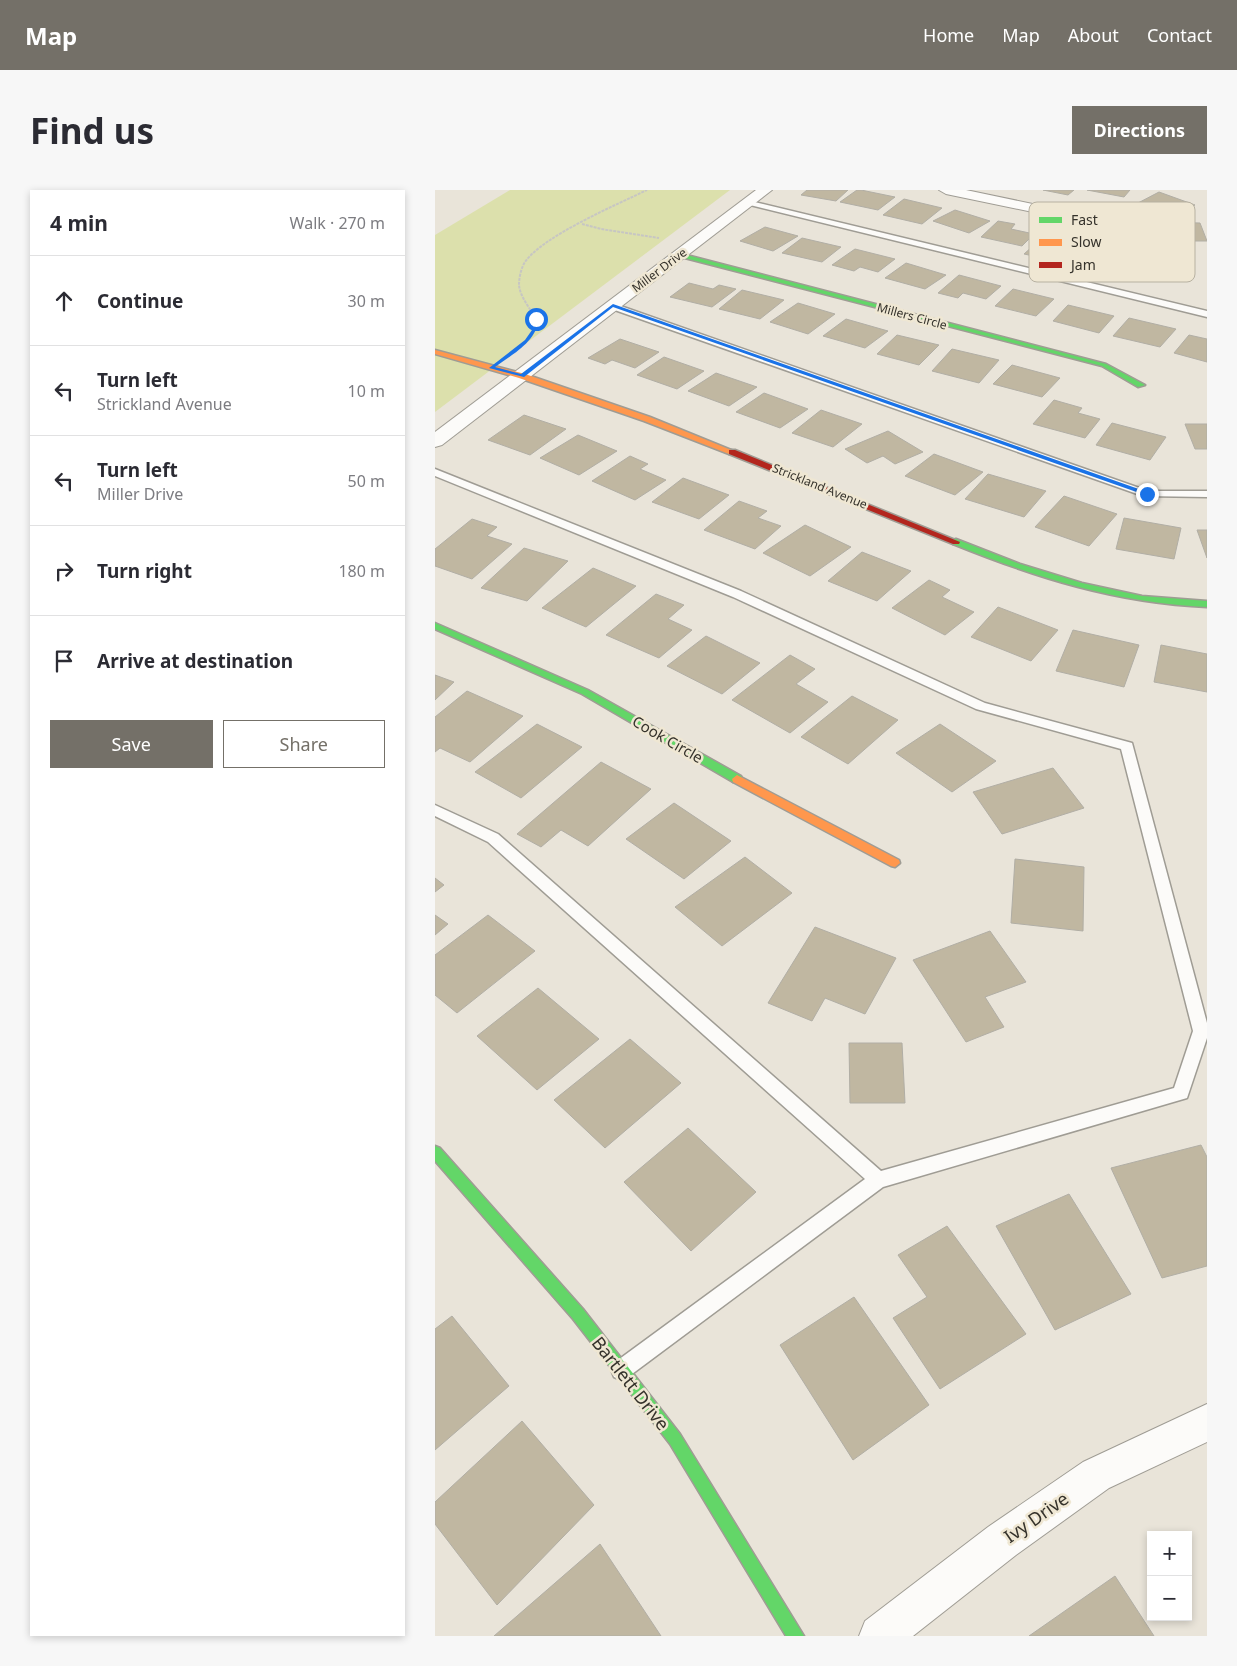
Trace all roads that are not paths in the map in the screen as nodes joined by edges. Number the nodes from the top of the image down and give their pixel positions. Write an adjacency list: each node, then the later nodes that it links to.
1 (765, 190): 3 (street, Miller Drive)
2 (946, 190): 4 (street)
3 (749, 202): 5 (street, Miller Drive); 6 (lane)
4 (1029, 207)
5 (679, 254): 8 (street, Miller Drive); 12 (street, Millers Circle)
6 (1029, 270)
7 (1076, 282): 9 (lane)
8 (613, 306): 11 (street, Miller Drive); 15 (lane)
9 (1207, 314)
10 (435, 352): 11 (street, Strickland Avenue)
11 (522, 376): 13 (street, Miller Drive); 16 (street, Strickland Avenue)
12 (1141, 385)
13 (435, 441)
14 (435, 472): 21 (lane)
15 (1207, 494)
16 (1207, 604)
17 (435, 626): 19 (street, Cook Circle)
18 (435, 810): 21 (lane)
19 (895, 863)
20 (435, 1152): 22 (street, Bartlett Drive)
21 (878, 1180): 22 (lane)
22 (621, 1370): 24 (street, Bartlett Drive)
23 (1207, 1423): 25 (street, Ivy Drive)
24 (796, 1636)
25 (880, 1636)

